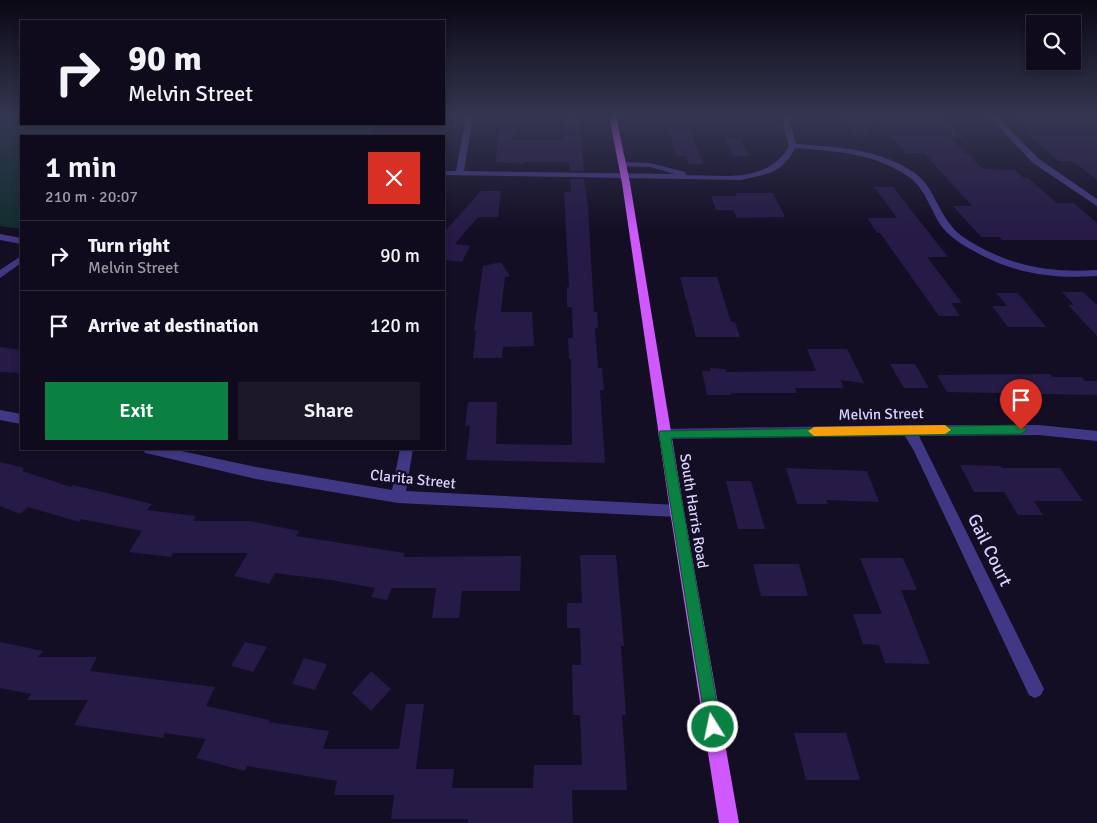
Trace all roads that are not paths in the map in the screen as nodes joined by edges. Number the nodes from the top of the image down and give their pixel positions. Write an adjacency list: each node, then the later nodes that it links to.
1 (463, 154): 8 (street)
2 (620, 154): 6 (main road, South Harris Road)
3 (788, 154): 9 (street)
4 (863, 154): 14 (street)
5 (1030, 154): 10 (street)
6 (623, 171): 8 (street); 9 (street); 9 (street); 19 (main road, South Harris Road)
7 (445, 173): 8 (street)
8 (460, 173)
9 (698, 179)
10 (1097, 203)
11 (0, 237): 12 (street)
12 (20, 241)
13 (20, 261): 15 (street)
14 (1097, 273)
15 (0, 274)
16 (0, 415): 17 (street)
17 (20, 419)
18 (908, 430): 19 (street, Melvin Street); 20 (street, Melvin Street); 25 (street, Gail Court)
19 (664, 434): 24 (main road, South Harris Road)
20 (1097, 436)
21 (154, 450): 23 (street, Clarita Street)
22 (408, 450): 23 (street)
23 (398, 497): 24 (street, Clarita Street)
24 (677, 511): 26 (main road, South Harris Road)
25 (1035, 689)
26 (729, 823)

